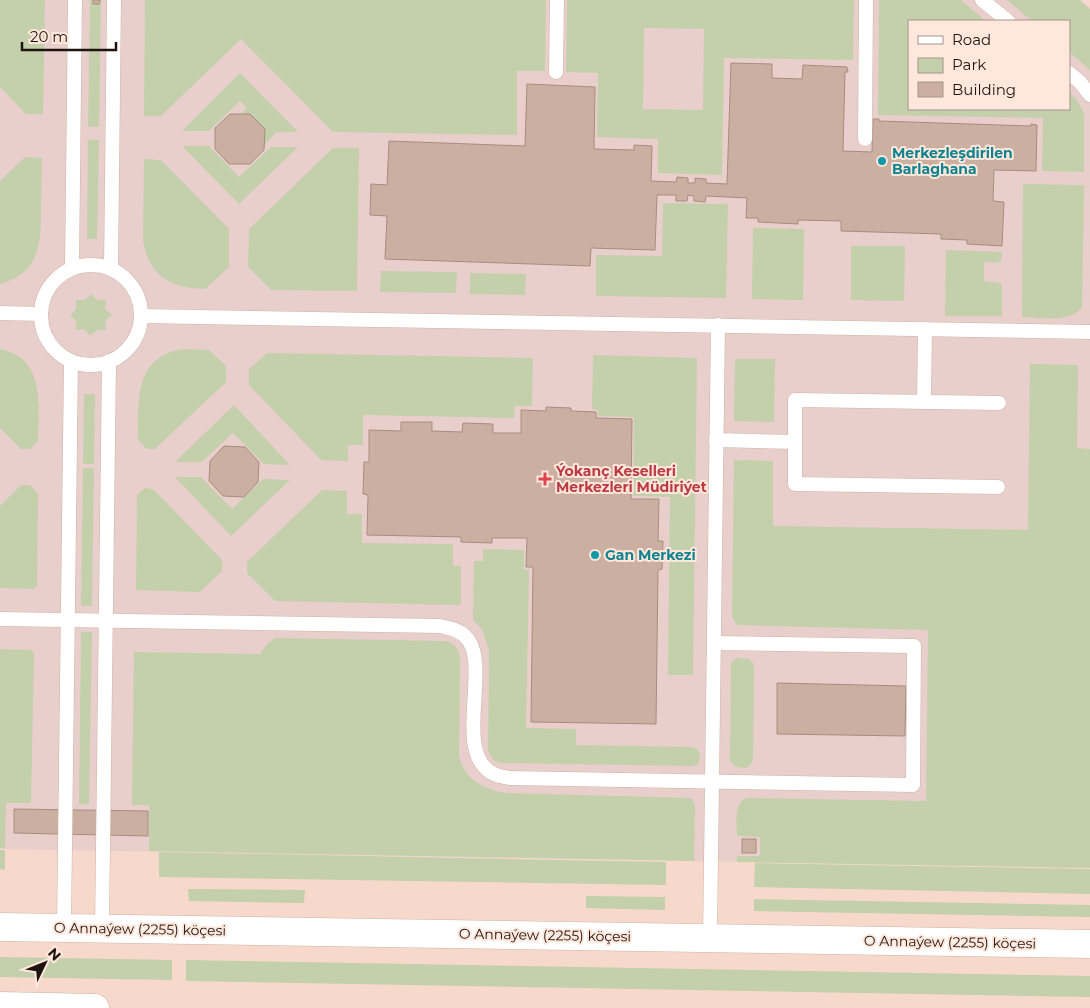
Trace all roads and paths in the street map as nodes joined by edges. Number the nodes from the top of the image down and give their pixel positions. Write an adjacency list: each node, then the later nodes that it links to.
1 (75, 0): 11 (lane)
2 (114, 0): 12 (lane)
3 (557, 0): 7 (lane)
4 (866, 0): 10 (lane)
5 (982, 0): 6 (lane)
6 (1007, 20)
7 (556, 72)
8 (1070, 74): 9 (lane)
9 (1090, 95)
10 (865, 139)
11 (72, 269): 12 (lane); 14 (lane)
12 (110, 269): 15 (lane)
13 (0, 314): 14 (lane)
14 (41, 314): 19 (lane)
15 (141, 316): 16 (lane); 20 (lane)
16 (718, 326): 17 (lane); 23 (lane)
17 (924, 329): 18 (lane); 21 (lane)
18 (1090, 332)
19 (71, 360): 20 (lane); 27 (lane)
20 (109, 361): 28 (lane)
21 (924, 402): 22 (lane); 24 (lane)
22 (999, 403)
23 (716, 440): 24 (lane); 29 (lane)
24 (795, 442): 25 (lane)
25 (998, 488)
26 (0, 619): 27 (lane)
27 (67, 620): 28 (lane); 32 (lane)
28 (106, 621): 30 (lane); 33 (lane)
29 (714, 642): 30 (lane); 30 (lane)
30 (712, 781): 34 (lane)
31 (0, 926): 32 (main road, O Annaýew (2255) köçesi)
32 (64, 927): 33 (main road, O Annaýew (2255) köçesi)
33 (102, 928): 34 (main road, O Annaýew (2255) köçesi)
34 (710, 938): 35 (main road, O Annaýew (2255) köçesi)
35 (1090, 944)
36 (0, 1006): 37 (main road)
37 (58, 1008): 38 (main road)
38 (95, 1008)

